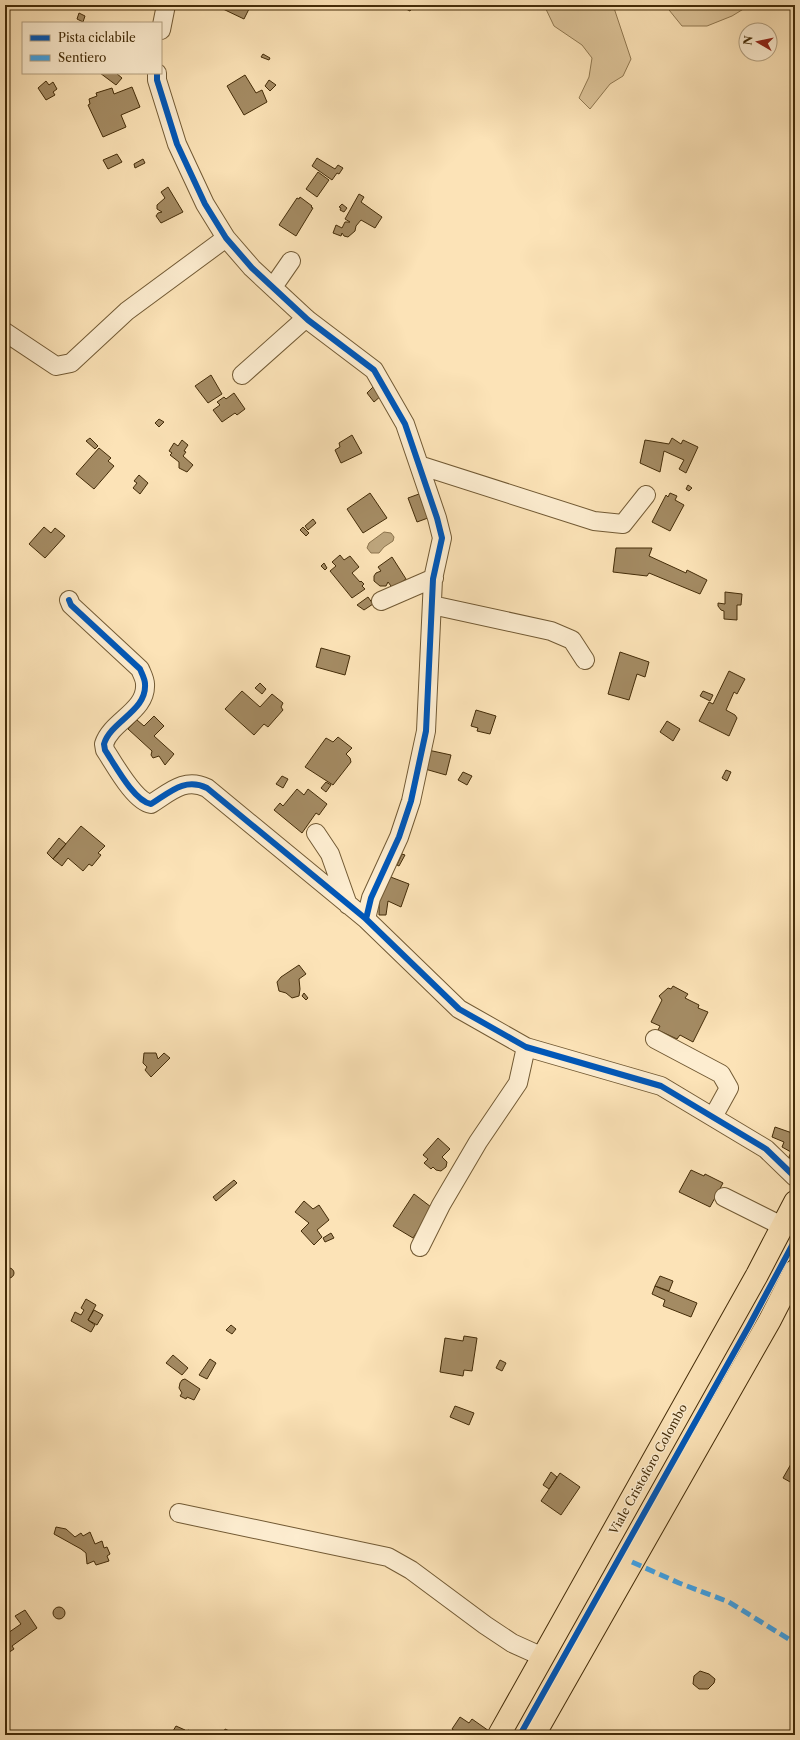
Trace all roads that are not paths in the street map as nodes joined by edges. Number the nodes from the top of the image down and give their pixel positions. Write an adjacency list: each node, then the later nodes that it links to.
1 (166, 5): 2 (street)
2 (162, 25)
3 (157, 74): 4 (street)
4 (226, 238): 6 (street); 8 (street)
5 (291, 261): 6 (street)
6 (273, 287): 7 (street)
7 (306, 318): 9 (street); 10 (street)
8 (5, 332)
9 (242, 375)
10 (419, 465): 11 (street); 12 (street)
11 (646, 495)
12 (434, 578): 14 (street); 15 (street)
13 (69, 600): 18 (street)
14 (381, 601)
15 (432, 605): 16 (street); 19 (street)
16 (585, 660)
17 (316, 833): 18 (street)
18 (348, 905): 19 (street)
19 (366, 919): 21 (street)
20 (655, 1039): 22 (street)
21 (526, 1047): 22 (street); 27 (street)
22 (713, 1117): 23 (street)
23 (795, 1178)
24 (724, 1197): 26 (street)
25 (795, 1202): 26 (main road, Viale Cristoforo Colombo)
26 (782, 1226): 30 (main road, Viale Cristoforo Colombo)
27 (420, 1247)
28 (795, 1271): 32 (main road)
29 (179, 1513): 30 (street)
30 (543, 1657): 31 (main road, Viale Cristoforo Colombo)
31 (499, 1735)
32 (534, 1735)

